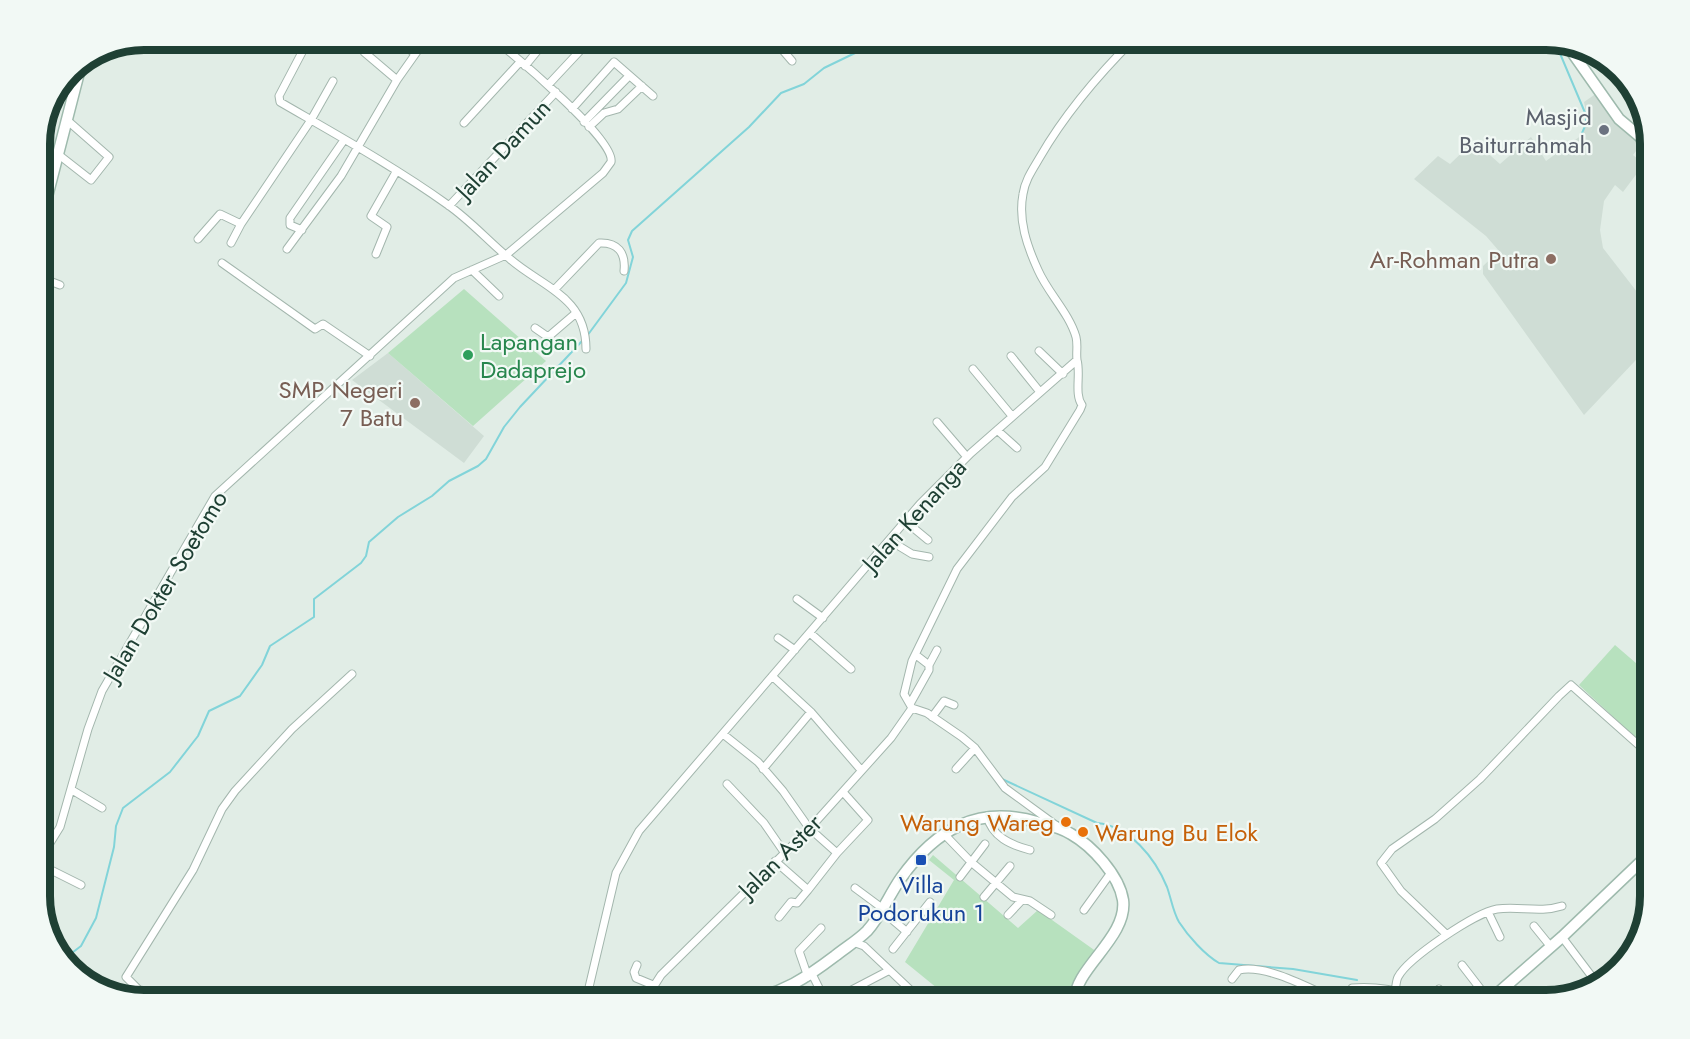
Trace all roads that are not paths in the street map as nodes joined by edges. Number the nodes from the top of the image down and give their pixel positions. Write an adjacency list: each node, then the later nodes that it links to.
1 (303, 50): 23 (street)
2 (410, 50): 10 (street)
3 (417, 50): 10 (street)
4 (506, 50): 13 (street)
5 (535, 50): 13 (street)
6 (581, 50): 18 (street)
7 (782, 50): 12 (street)
8 (1123, 50): 54 (street)
9 (364, 52): 16 (street)
10 (414, 53): 16 (street)
11 (1573, 54): 27 (main road)
12 (792, 61)
13 (522, 64): 18 (street); 25 (street)
14 (629, 76): 19 (street); 22 (street); 26 (street)
15 (78, 77): 24 (main road)
16 (397, 80): 29 (street)
17 (333, 81): 23 (street)
18 (548, 85): 20 (street)
19 (642, 86): 21 (street); 26 (street)
20 (556, 92): 22 (street); 33 (street, Jalan Damun)
21 (653, 96)
22 (572, 109): 26 (street)
23 (311, 120): 28 (street); 34 (street)
24 (68, 121): 30 (main road); 30 (street)
25 (464, 123)
26 (587, 124): 40 (street, Jalan Dokter Soetomo)
27 (1640, 137)
28 (344, 140): 29 (street); 35 (street)
29 (358, 147): 31 (street); 35 (street)
30 (59, 155): 32 (main road)
31 (396, 172): 33 (street); 39 (street)
32 (50, 188)
33 (449, 206): 40 (street)
34 (242, 224): 36 (street); 37 (street)
35 (302, 230): 38 (street)
36 (198, 239)
37 (231, 243)
38 (286, 249)
39 (376, 254)
40 (506, 255): 42 (street, Jalan Dokter Soetomo); 46 (street)
41 (222, 263): 52 (street)
42 (472, 270): 47 (street); 52 (street, Jalan Dokter Soetomo)
43 (624, 271): 46 (street)
44 (50, 281): 45 (street)
45 (60, 285)
46 (555, 288): 48 (street)
47 (499, 296)
48 (576, 313): 49 (street); 50 (street)
49 (535, 328)
50 (586, 346)
51 (1039, 351): 56 (street)
52 (370, 356): 89 (street, Jalan Dokter Soetomo)
53 (1011, 356): 57 (street)
54 (1077, 360): 56 (street, Jalan Kenanga); 73 (street)
55 (973, 369): 58 (street)
56 (1062, 374): 57 (street, Jalan Kenanga)
57 (1040, 392): 58 (street, Jalan Kenanga)
58 (1012, 416): 60 (street, Jalan Kenanga)
59 (937, 422): 62 (street)
60 (997, 430): 61 (street); 62 (street, Jalan Kenanga)
61 (1017, 448)
62 (967, 457): 63 (street, Jalan Kenanga)
63 (905, 521): 64 (street, Jalan Kenanga); 65 (street)
64 (890, 540): 66 (street); 68 (street, Jalan Kenanga)
65 (928, 540)
66 (929, 557)
67 (797, 599): 68 (street)
68 (823, 618): 69 (street, Jalan Kenanga)
69 (810, 633): 71 (street, Jalan Kenanga); 75 (street)
70 (778, 638): 71 (street)
71 (795, 650): 77 (street, Jalan Kenanga)
72 (937, 650): 74 (street, Jalan Aster)
73 (916, 655): 74 (street); 79 (street)
74 (929, 665): 79 (street, Jalan Aster)
75 (851, 669)
76 (352, 674): 140 (street)
77 (772, 676): 80 (street); 82 (street, Jalan Kenanga)
78 (954, 705): 81 (street)
79 (911, 706): 81 (street); 87 (street, Jalan Aster)
80 (811, 712): 85 (street); 87 (street)
81 (932, 717): 84 (street)
82 (723, 734): 85 (street); 141 (street, Jalan Kenanga)
83 (1640, 746): 126 (street)
84 (975, 748): 86 (street); 94 (street)
85 (764, 769): 93 (street)
86 (956, 769)
87 (861, 770): 90 (street, Jalan Aster)
88 (727, 784): 99 (street)
89 (72, 790): 91 (street); 97 (street, Jalan Dokter Soetomo)
90 (843, 792): 93 (street, Jalan Aster); 100 (street)
91 (102, 808)
92 (987, 816): 94 (main road); 95 (main road); 98 (street)
93 (809, 828): 99 (street, Jalan Aster); 100 (street)
94 (1059, 828): 106 (main road)
95 (945, 834): 102 (street); 116 (main road)
96 (985, 844): 102 (street)
97 (50, 846)
98 (1030, 850)
99 (784, 852): 101 (street, Jalan Aster)
100 (837, 853): 111 (street)
101 (775, 861): 111 (street); 139 (street, Jalan Aster)
102 (971, 862): 107 (street); 108 (street)
103 (1640, 863): 128 (main road)
104 (1010, 866): 108 (street)
105 (50, 868): 109 (street)
106 (1110, 874): 117 (street); 147 (main road)
107 (960, 877)
108 (996, 882): 112 (street); 113 (street)
109 (81, 885)
110 (855, 888): 116 (street)
111 (808, 890): 121 (street)
112 (984, 897)
113 (1022, 900): 119 (street); 120 (street)
114 (930, 902): 124 (street)
115 (1562, 906): 118 (street)
116 (881, 909): 124 (street); 125 (main road)
117 (1084, 910)
118 (1488, 912): 126 (street); 127 (street)
119 (1008, 915)
120 (1051, 915)
121 (779, 917)
122 (1534, 926): 131 (street)
123 (821, 928): 136 (street)
124 (908, 932): 132 (street)
125 (865, 933): 129 (main road); 130 (street)
126 (1446, 934): 151 (street)
127 (1500, 937)
128 (1562, 937): 131 (main road); 137 (street)
129 (852, 942): 130 (street); 136 (main road)
130 (864, 946): 135 (street)
131 (1551, 947): 153 (main road)
132 (893, 950)
133 (638, 965): 139 (street)
134 (1462, 965): 152 (street)
135 (888, 971): 145 (street); 146 (street)
136 (810, 976): 143 (main road); 144 (street)
137 (1593, 977)
138 (1232, 980): 148 (street)
139 (653, 985): 142 (street, Jalan Aster)
140 (139, 990)
141 (589, 990)
142 (650, 990)
143 (782, 990)
144 (819, 990)
145 (852, 990)
146 (907, 990)
147 (1078, 990)
148 (1314, 990)
149 (1350, 990): 150 (street)
150 (1381, 990)
151 (1395, 990)
152 (1482, 990)
153 (1502, 990)

